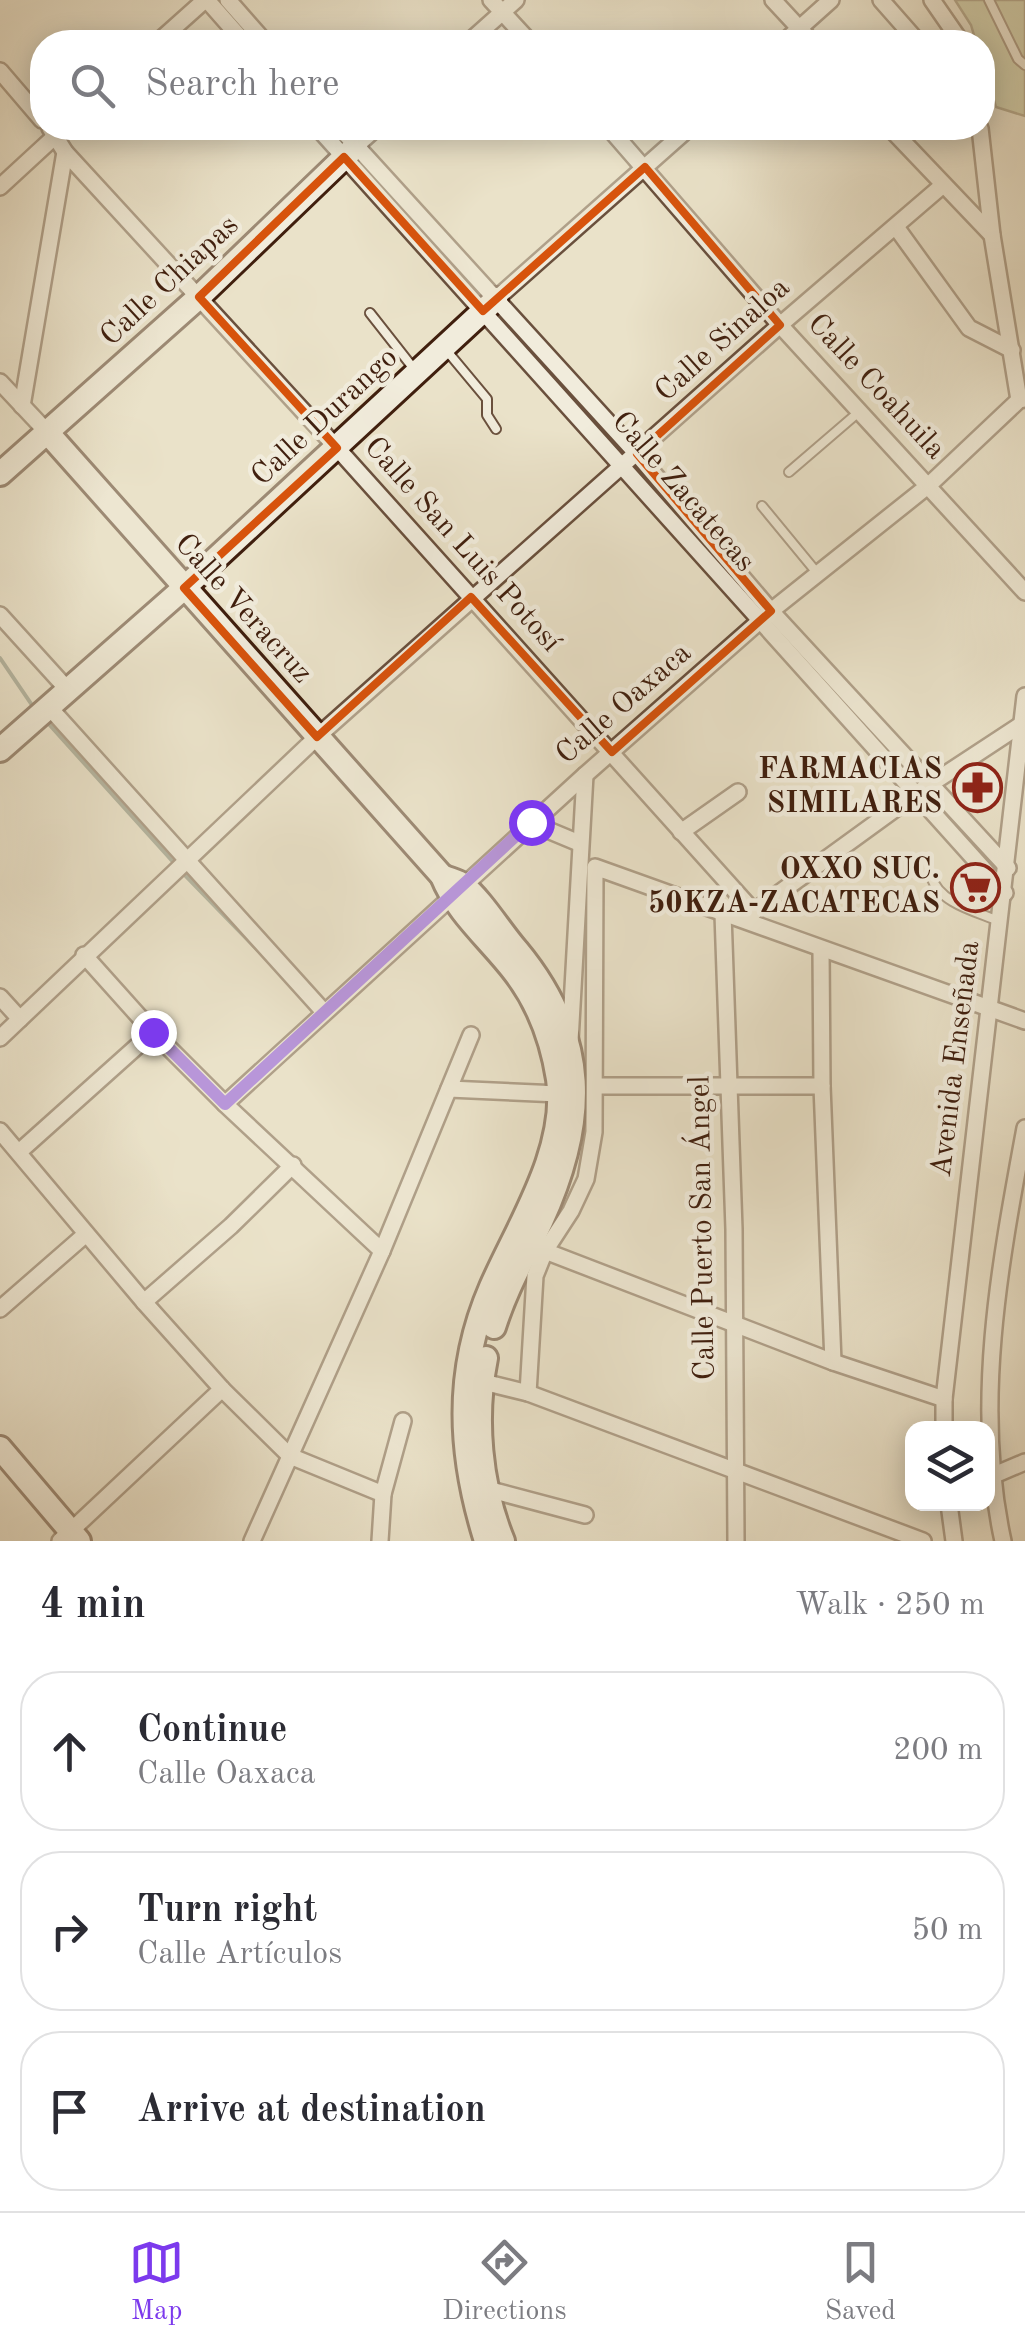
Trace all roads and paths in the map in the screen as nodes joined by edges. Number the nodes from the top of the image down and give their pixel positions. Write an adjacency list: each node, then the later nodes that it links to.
1 (206, 0): 11 (street); 12 (street)
2 (228, 0): 13 (street)
3 (516, 0): 9 (street)
4 (774, 0): 10 (street)
5 (830, 0): 10 (street)
6 (881, 0): 16 (street)
7 (932, 0): 17 (street)
8 (989, 0): 18 (lane)
9 (497, 6): 14 (street); 15 (street)
10 (799, 28)
11 (172, 30)
12 (233, 30)
13 (254, 30)
14 (478, 30)
15 (519, 30)
16 (907, 30)
17 (953, 30)
18 (1025, 64)
19 (0, 71): 20 (street)
20 (30, 106)
21 (47, 140): 34 (street)
22 (61, 140): 30 (street, Calle San Luis Potosí)
23 (334, 140): 31 (street, Calle Zacatecas)
24 (345, 140): 31 (street, Calle Zacatecas)
25 (363, 140): 31 (street, Calle Chiapas)
26 (620, 140): 32 (street, Calle Coahuila)
27 (676, 140): 32 (street, Calle Durango)
28 (901, 140): 33 (street)
29 (981, 140): 36 (street)
30 (66, 152): 37 (street, Calle San Luis Potosí); 46 (street)
31 (350, 152): 37 (street, Calle Chiapas); 38 (street, Calle Zacatecas)
32 (646, 167): 38 (street, Calle Durango); 40 (street, Calle Coahuila)
33 (942, 185): 35 (street, Calle Sinaloa); 36 (street)
34 (0, 187)
35 (896, 227): 40 (street, Calle Sinaloa); 42 (street)
36 (992, 235): 42 (street)
37 (199, 297): 49 (street, Calle Chiapas); 50 (street, Calle San Luis Potosí)
38 (489, 305): 41 (street, Calle Durango); 51 (street, Calle Zacatecas); 52 (street, Calle Zacatecas)
39 (370, 313): 43 (lane)
40 (780, 325): 47 (street, Calle Coahuila); 51 (street, Calle Sinaloa)
41 (444, 348): 43 (street, Calle Durango); 48 (lane)
42 (1012, 350): 45 (street)
43 (417, 372): 50 (street, Calle Durango)
44 (0, 382): 46 (street, Calle Veracruz)
45 (1022, 400): 55 (street, Calle Oaxaca)
46 (22, 406): 49 (street, Calle Veracruz)
47 (860, 411): 53 (lane); 55 (street, Calle Coahuila)
48 (496, 429)
49 (47, 432): 54 (street, Calle Chiapas); 58 (street, Calle Veracruz)
50 (337, 448): 58 (street, Calle Durango); 60 (street, Calle San Luis Potosí)
51 (637, 454): 52 (street, Calle Sinaloa); 62 (street, Calle Zacatecas)
52 (624, 466): 60 (street, Calle Sinaloa); 62 (street, Calle Zacatecas)
53 (789, 472)
54 (0, 474)
55 (930, 485): 57 (street, Calle Oaxaca); 59 (street, Calle Coahuila)
56 (762, 506): 57 (lane)
57 (818, 574): 62 (street, Calle Oaxaca)
58 (184, 588): 63 (street, Calle Durango); 67 (street, Calle Veracruz)
59 (1025, 592)
60 (471, 597): 67 (street, Calle Sinaloa); 69 (street, Calle San Luis Potosí)
61 (0, 615): 63 (street)
62 (766, 616): 69 (street, Calle Oaxaca); 71 (street, Calle Zacatecas); 73 (street, Calle Zacatecas)
63 (68, 690): 65 (street, Calle Durango)
64 (1025, 696): 66 (street, Avenida Enseñada)
65 (49, 707): 68 (street, Calle Durango); 77 (street)
66 (1022, 724): 71 (street); 78 (street, Avenida Enseñada)
67 (317, 736): 77 (street, Calle Sinaloa); 80 (street, Calle Veracruz)
68 (0, 750)
69 (612, 752): 70 (street, Calle Oaxaca); 75 (street, Calle San Luis Potosí)
70 (585, 775): 74 (street, Calle Oaxaca); 76 (street)
71 (932, 784): 73 (street); 78 (street, Calle Zacatecas)
72 (738, 792): 75 (street)
73 (917, 793): 81 (street, Calle Zacatecas); 83 (street)
74 (531, 822): 76 (street); 80 (street, Calle Oaxaca)
75 (681, 832): 83 (street, Calle San Luis Potosí)
76 (579, 844): 96 (street)
77 (186, 860): 86 (street, Calle Sinaloa); 90 (street)
78 (1008, 868): 81 (street, Avenida Enseñada)
79 (931, 876): 84 (lane)
80 (452, 886): 88 (street, Calle Veracruz); 90 (street, Calle Oaxaca)
81 (1005, 893): 84 (street, Avenida Enseñada)
82 (723, 914): 83 (street); 97 (street); 99 (street, Calle Puerto San Ángel)
83 (748, 916): 85 (street)
84 (1001, 922): 89 (street, Avenida Enseñada)
85 (821, 949): 89 (street); 98 (street)
86 (84, 955): 91 (street, Calle Sinaloa); 93 (street)
87 (0, 997): 91 (street)
88 (545, 1006): 96 (street); 101 (street)
89 (988, 1008): 92 (street); 118 (street, Avenida Enseñada)
90 (324, 1012): 102 (street, Calle Oaxaca)
91 (20, 1019): 95 (street, Calle Sinaloa)
92 (1025, 1021)
93 (153, 1032): 102 (street); 105 (street)
94 (471, 1035): 100 (street)
95 (0, 1038)
96 (570, 1044): 115 (street)
97 (596, 1086): 99 (street); 109 (street)
98 (822, 1086): 99 (street); 114 (street)
99 (726, 1087): 113 (street, Calle Puerto San Ángel)
100 (449, 1089): 101 (street); 110 (street)
101 (559, 1094): 115 (street)
102 (225, 1104): 106 (street)
103 (1025, 1128): 107 (street)
104 (0, 1131): 105 (street)
105 (19, 1152): 108 (street)
106 (293, 1166): 110 (street); 111 (street)
107 (1019, 1190): 121 (street)
108 (86, 1234): 111 (street); 112 (street)
109 (545, 1250): 113 (street); 117 (street)
110 (382, 1251): 123 (street)
111 (144, 1302): 116 (street)
112 (0, 1309)
113 (733, 1324): 114 (street); 125 (street, Calle Puerto San Ángel)
114 (834, 1362): 118 (street)
115 (474, 1380): 117 (street); 127 (street); 135 (street)
116 (222, 1389): 123 (street); 133 (street)
117 (528, 1394): 125 (street)
118 (944, 1399): 120 (street, Avenida Enseñada)
119 (403, 1421): 128 (street)
120 (944, 1421)
121 (991, 1421)
122 (0, 1448): 133 (street)
123 (290, 1456): 128 (street); 132 (street)
124 (1025, 1462): 126 (street)
125 (736, 1472): 137 (street, Calle Puerto San Ángel); 138 (street)
126 (995, 1475)
127 (487, 1489): 131 (street); 136 (street)
128 (382, 1494): 134 (street)
129 (995, 1494): 140 (street)
130 (950, 1511): 139 (street)
131 (585, 1515)
132 (259, 1537)
133 (70, 1538)
134 (380, 1541)
135 (486, 1541)
136 (504, 1541)
137 (736, 1541)
138 (923, 1541)
139 (954, 1541)
140 (1003, 1541)

